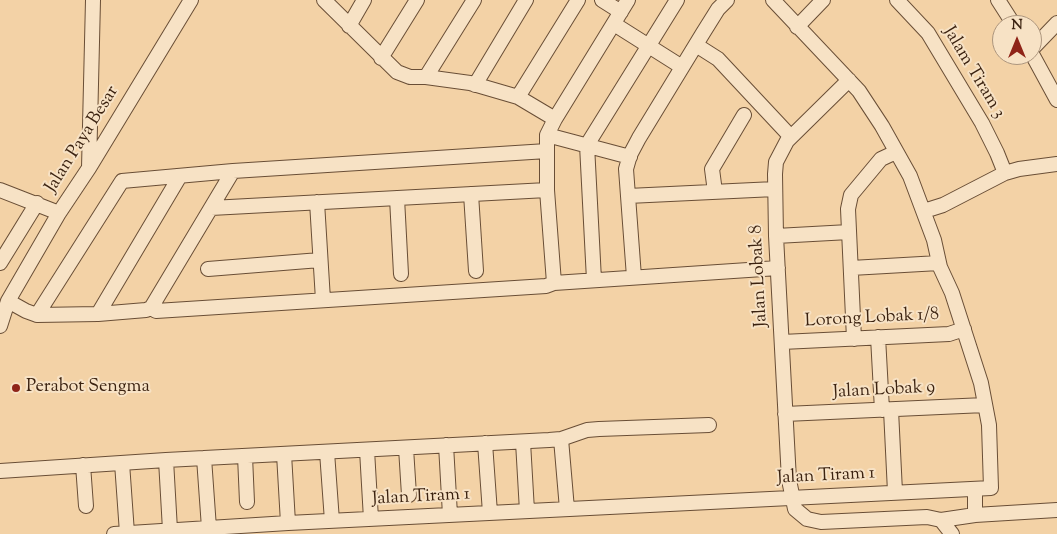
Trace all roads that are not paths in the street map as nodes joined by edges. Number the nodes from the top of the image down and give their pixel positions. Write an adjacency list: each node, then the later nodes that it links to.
1 (93, 0): 42 (street)
2 (191, 0): 42 (street, Jalan Paya Besar)
3 (324, 0): 20 (street)
4 (364, 0): 20 (street)
5 (417, 0): 25 (street)
6 (474, 0): 28 (street)
7 (526, 0): 30 (street)
8 (578, 0): 31 (street)
9 (602, 0): 18 (street)
10 (628, 0): 18 (street)
11 (677, 0): 24 (street)
12 (727, 0): 23 (street)
13 (773, 0): 21 (street)
14 (823, 0): 21 (street)
15 (897, 0): 44 (street, Jalam Tiram 3)
16 (998, 0): 17 (street)
17 (1008, 15)
18 (617, 18): 24 (street); 34 (street)
19 (1057, 23): 22 (street)
20 (349, 26): 25 (street)
21 (797, 26): 29 (street)
22 (1042, 39)
23 (696, 45): 27 (street); 36 (street)
24 (648, 46): 27 (street); 37 (street)
25 (381, 58): 28 (street)
26 (1038, 65): 32 (street)
27 (682, 67): 40 (street)
28 (426, 77): 30 (street)
29 (849, 80): 36 (street, Jalan Lobak 8); 39 (street)
30 (475, 84): 31 (street)
31 (518, 97): 34 (street)
32 (1057, 100)
33 (744, 115): 49 (street)
34 (555, 119): 35 (street)
35 (547, 135): 37 (street); 38 (street)
36 (791, 137): 46 (street, Jalan Lobak 8)
37 (587, 146): 40 (street); 69 (street)
38 (547, 152): 43 (street); 48 (street)
39 (896, 152): 56 (street); 58 (street)
40 (630, 157): 51 (street)
41 (1057, 164): 44 (street)
42 (89, 168): 57 (street, Jalan Paya Besar)
43 (233, 171): 45 (street); 55 (street)
44 (1005, 173): 56 (street)
45 (180, 176): 74 (street); 75 (street)
46 (775, 189): 49 (street); 59 (street, Jalan Lobak 8)
47 (0, 190): 54 (street)
48 (547, 190): 50 (street); 70 (street)
49 (715, 192): 51 (street)
50 (471, 194): 52 (street); 66 (street)
51 (628, 196): 68 (street)
52 (397, 198): 53 (street); 67 (street)
53 (317, 202): 55 (street); 60 (street)
54 (37, 204): 57 (street); 61 (street)
55 (211, 208): 73 (street)
56 (924, 211): 62 (street)
57 (59, 213): 72 (street, Jalan Paya Besar)
58 (849, 232): 59 (street); 64 (street)
59 (776, 236): 63 (street, Jalan Lobak 8)
60 (320, 260): 65 (street); 71 (street)
61 (0, 263)
62 (939, 263): 64 (street); 77 (street)
63 (778, 268): 68 (street); 80 (street, Jalan Lobak 8)
64 (851, 268): 79 (street)
65 (208, 269)
66 (476, 271)
67 (401, 274)
68 (634, 277): 69 (street)
69 (594, 280): 70 (street)
70 (554, 283): 71 (street)
71 (323, 300): 73 (street)
72 (4, 304): 75 (street); 76 (street, Jalan Paya Besar)
73 (151, 308): 74 (street)
74 (98, 314): 75 (street)
75 (37, 315)
76 (0, 326)
77 (964, 329): 78 (street, Lorong Lobak 1/8); 81 (street)
78 (878, 337): 79 (street, Lorong Lobak 1/8); 82 (street)
79 (854, 339): 80 (street, Lorong Lobak 1/8)
80 (782, 342): 83 (street, Jalan Lobak 8)
81 (985, 405): 82 (street, Jalan Lobak 9); 99 (street)
82 (886, 410): 83 (street, Jalan Lobak 9); 100 (street)
83 (785, 414): 102 (street, Jalan Lobak 8)
84 (709, 425): 85 (street)
85 (561, 439): 86 (street); 105 (street)
86 (523, 442): 87 (street); 107 (street)
87 (485, 443): 88 (street); 108 (street)
88 (446, 445): 89 (street); 110 (street)
89 (406, 448): 90 (street); 101 (street)
90 (367, 450): 91 (street); 111 (street)
91 (327, 452): 92 (street); 113 (street)
92 (284, 454): 93 (street); 114 (street)
93 (245, 456): 94 (street); 103 (street)
94 (204, 458): 95 (street); 115 (street)
95 (166, 460): 96 (street); 116 (street)
96 (122, 462): 97 (street); 117 (street)
97 (83, 465): 98 (street); 104 (street)
98 (0, 471)
99 (975, 489): 100 (street, Jalan Tiram 1); 109 (street)
100 (895, 492): 102 (street, Jalan Tiram 1)
101 (409, 495)
102 (792, 498): 105 (street, Jalan Tiram 1); 112 (street)
103 (248, 502)
104 (86, 506)
105 (567, 509): 107 (street, Jalan Tiram 1)
106 (1057, 510): 109 (street)
107 (526, 511): 108 (street, Jalan Tiram 1)
108 (490, 513): 110 (street, Jalan Tiram 1)
109 (976, 514): 112 (street)
110 (450, 515): 111 (street, Jalan Tiram 1)
111 (371, 519): 113 (street, Jalan Tiram 1)
112 (941, 520): 118 (street)
113 (332, 521): 114 (street, Jalan Tiram 1)
114 (288, 523): 115 (street, Jalan Tiram 1)
115 (209, 528): 116 (street, Jalan Tiram 1)
116 (170, 530): 117 (street, Jalan Tiram 1)
117 (120, 534)
118 (952, 534)

